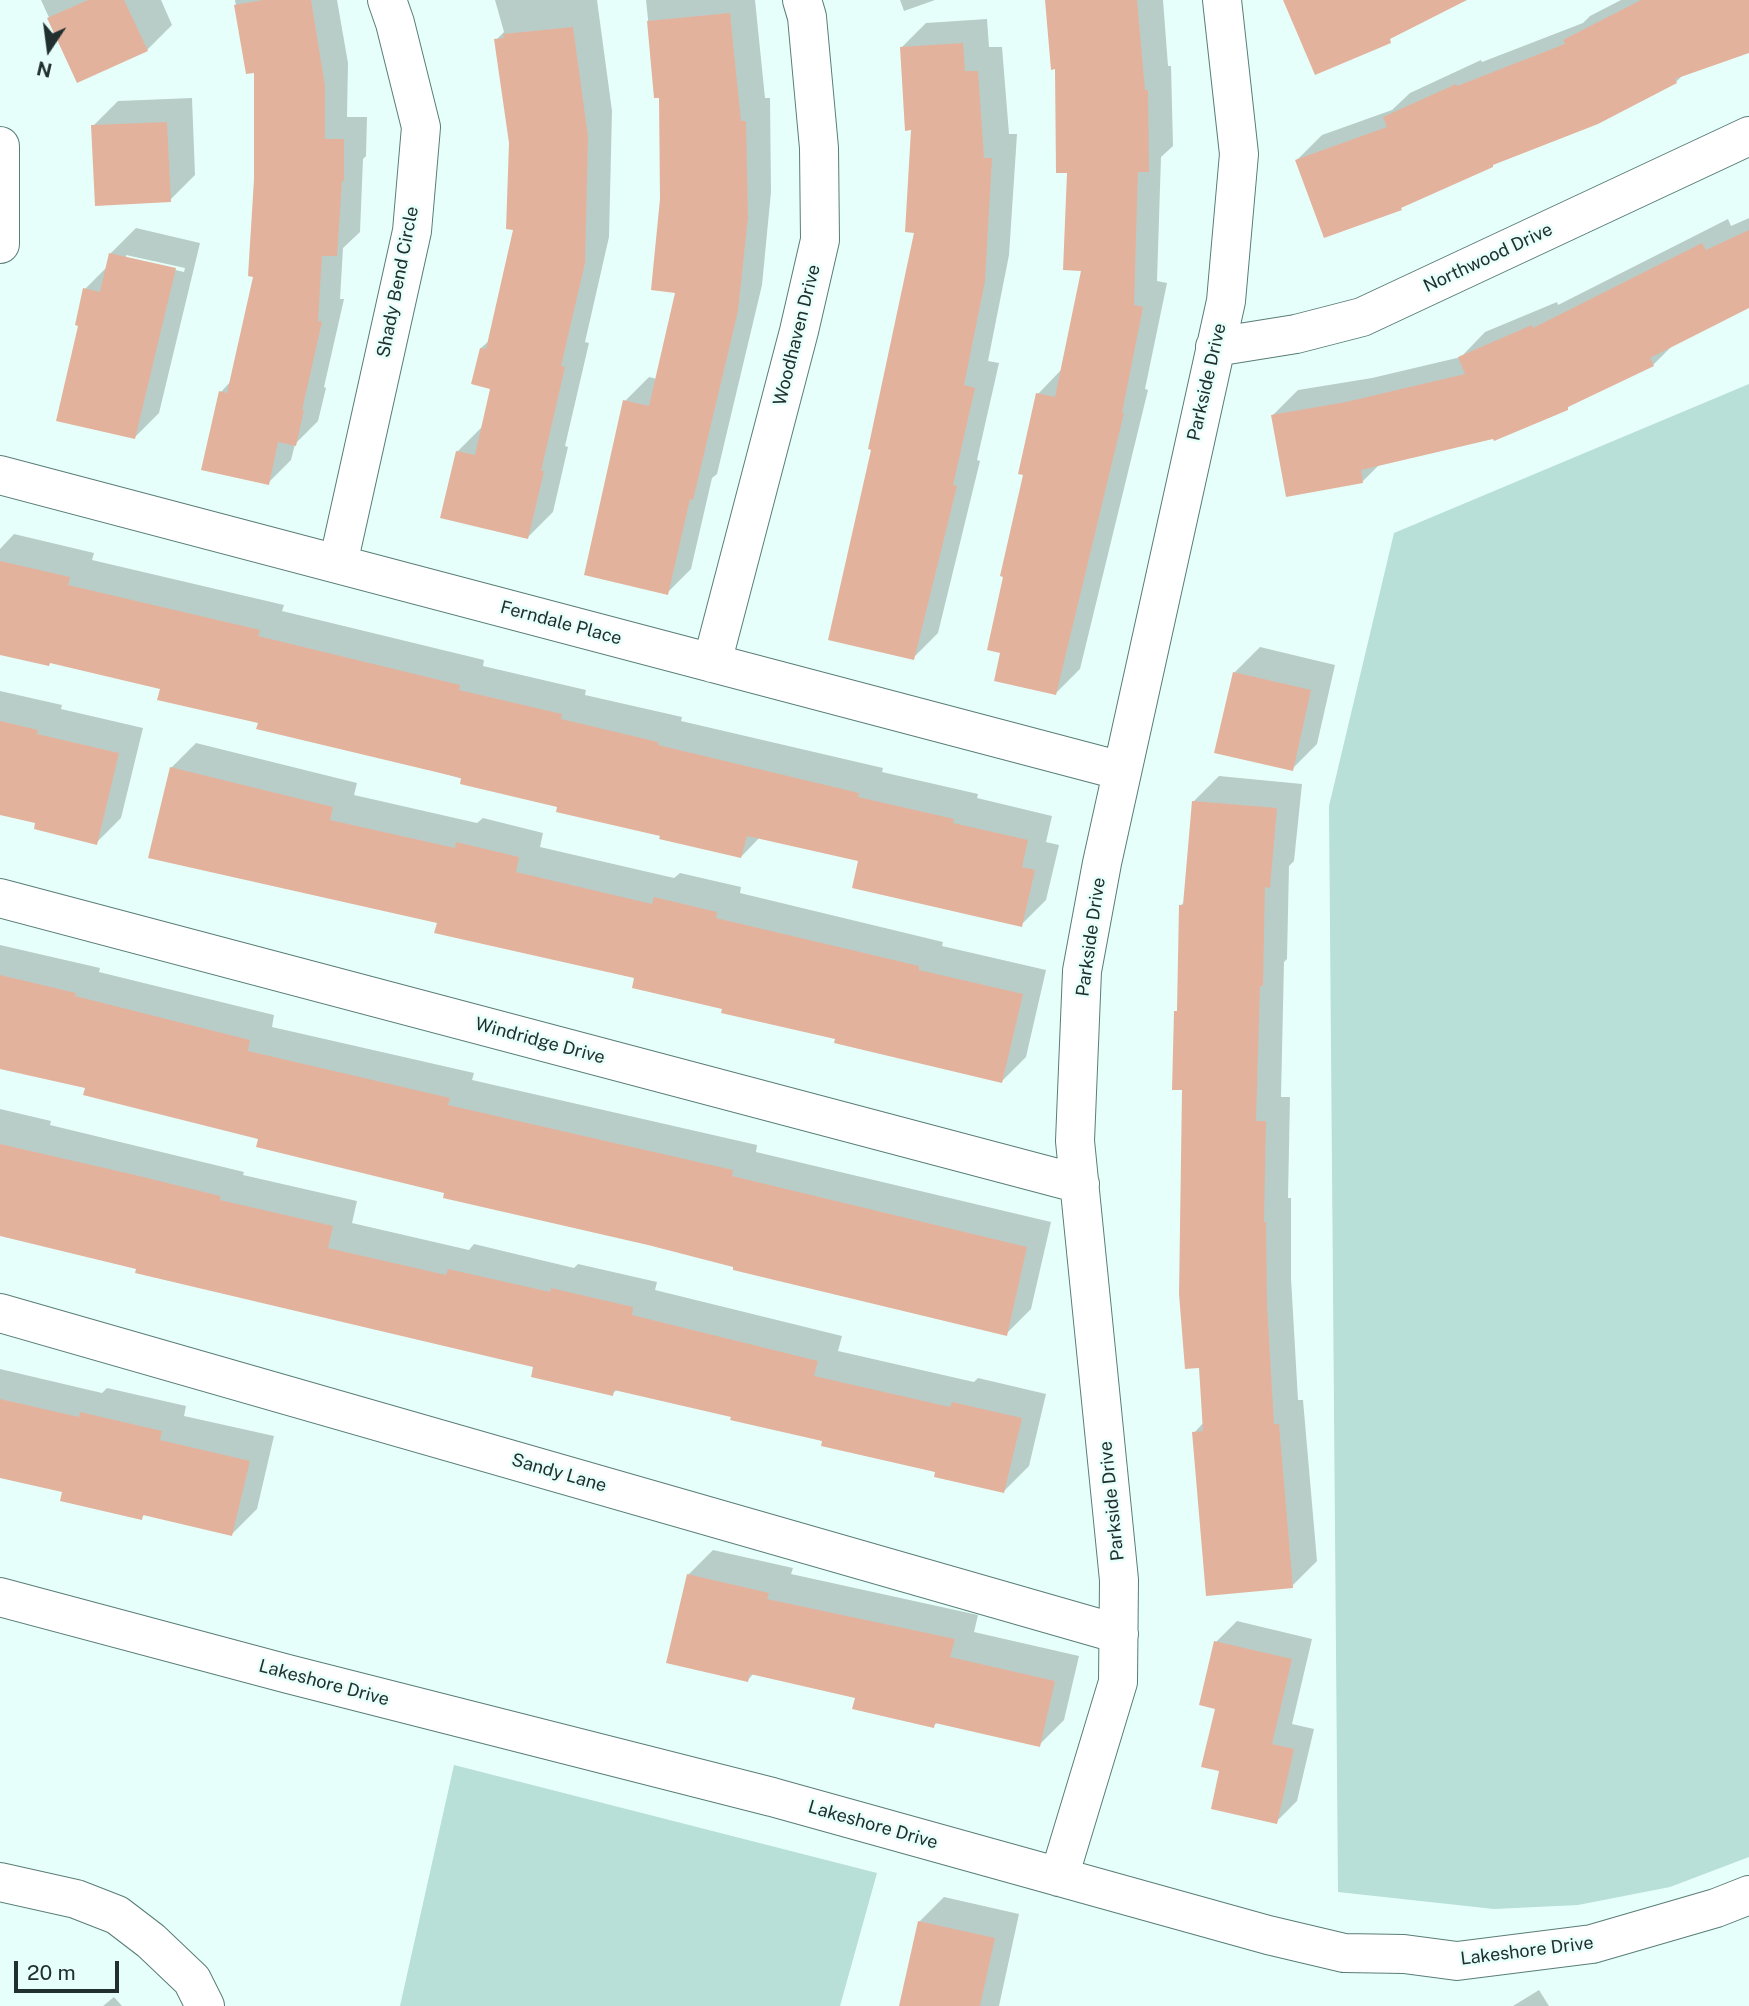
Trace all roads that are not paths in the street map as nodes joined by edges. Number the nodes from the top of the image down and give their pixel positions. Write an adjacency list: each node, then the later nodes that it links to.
1 (387, 0): 9 (street, Shady Bend Circle)
2 (802, 0): 10 (street, Woodhaven Drive)
3 (1222, 0): 7 (street, Parkside Drive)
4 (1749, 136): 7 (street, Northwood Drive)
5 (0, 146): 6 (street)
6 (0, 244)
7 (1215, 347): 11 (street, Parkside Drive)
8 (0, 475): 9 (street, Ferndale Place)
9 (338, 565): 10 (street, Ferndale Place)
10 (712, 663): 11 (street, Ferndale Place)
11 (1122, 771): 13 (street, Parkside Drive)
12 (0, 898): 13 (street, Windridge Drive)
13 (1080, 1184): 16 (street, Parkside Drive)
14 (0, 1313): 16 (street, Sandy Lane)
15 (0, 1597): 17 (street, Lakeshore Drive)
16 (1119, 1634): 17 (street, Parkside Drive)
17 (1059, 1877): 19 (street, Lakeshore Drive)
18 (0, 1882): 20 (street)
19 (1749, 1895)
20 (205, 2006)

